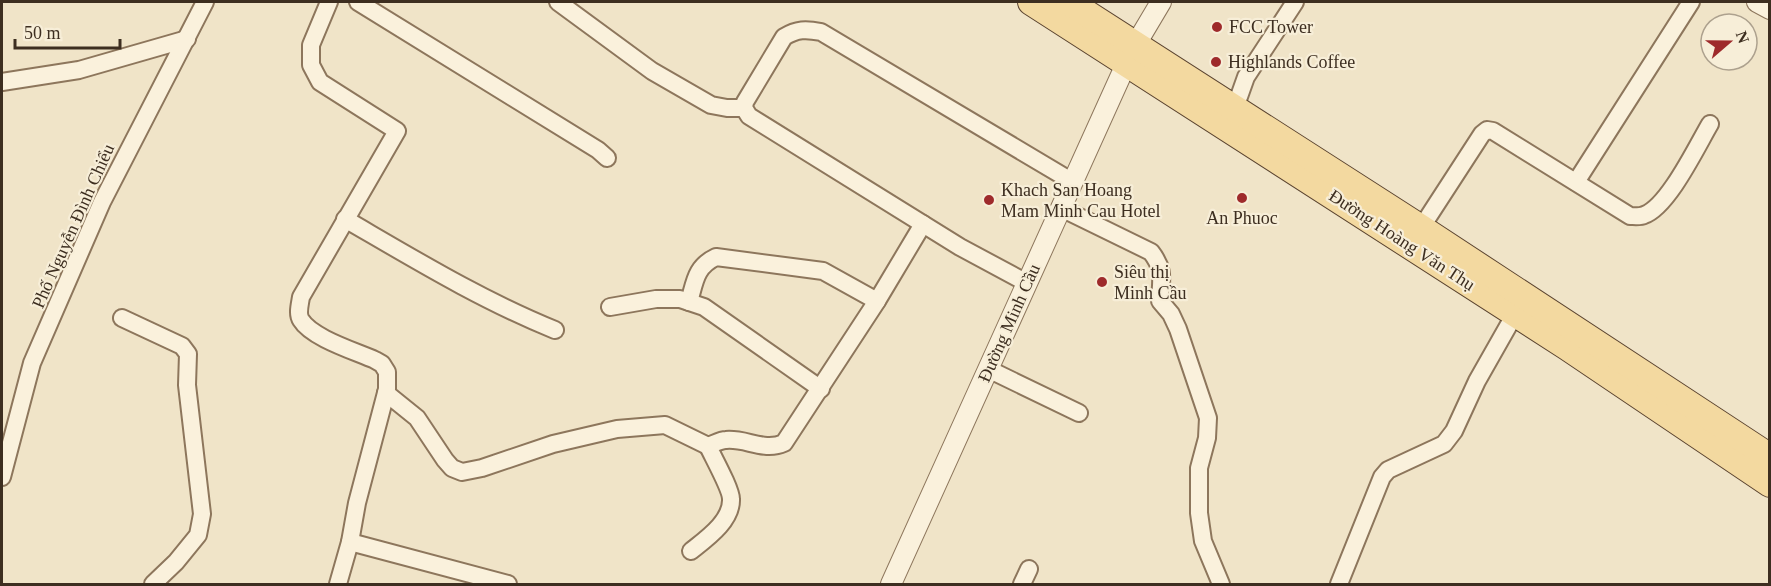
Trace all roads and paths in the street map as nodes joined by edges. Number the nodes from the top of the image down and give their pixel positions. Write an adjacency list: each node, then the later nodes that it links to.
1 (205, 2): 12 (street, Phố Nguyễn Đình Chiểu)
2 (329, 2): 22 (street)
3 (358, 2): 18 (street)
4 (558, 2): 15 (street)
5 (1031, 2): 13 (main road, Đường Hoàng Văn Thụ)
6 (1069, 2): 13 (main road, Đường Hoàng Văn Thụ)
7 (1161, 2): 13 (street, Đường Minh Cầu)
8 (1295, 2): 16 (street)
9 (1691, 2): 20 (street)
10 (1757, 2): 11 (street)
11 (1770, 9)
12 (187, 39): 14 (street); 39 (street, Phố Nguyễn Đình Chiểu)
13 (1132, 53): 16 (main road, Đường Hoàng Văn Thụ); 19 (street, Đường Minh Cầu); 24 (main road, Đường Hoàng Văn Thụ)
14 (2, 82)
15 (744, 108): 19 (street); 23 (street)
16 (1235, 108): 24 (main road, Đường Hoàng Văn Thụ)
17 (1710, 124): 20 (street)
18 (607, 158)
19 (1073, 182): 21 (street, Đường Minh Cầu)
20 (1576, 182): 24 (street)
21 (1061, 208): 25 (street, Đường Minh Cầu); 49 (street)
22 (345, 219): 31 (street); 34 (street)
23 (923, 224): 25 (street); 26 (street)
24 (1425, 239): 29 (main road, Đường Hoàng Văn Thụ); 36 (main road, Đường Hoàng Văn Thụ)
25 (1027, 283): 32 (street, Đường Minh Cầu)
26 (877, 301): 27 (street); 33 (street)
27 (688, 302): 28 (street); 33 (street)
28 (610, 307)
29 (1515, 314): 36 (main road, Đường Hoàng Văn Thụ); 50 (street)
30 (122, 318): 44 (street)
31 (555, 330)
32 (988, 369): 35 (street); 47 (street, Đường Minh Cầu)
33 (821, 389): 37 (street)
34 (386, 393): 37 (street); 41 (street)
35 (1079, 413)
36 (1714, 434): 38 (main road, Đường Hoàng Văn Thụ); 40 (main road, Đường Hoàng Văn Thụ)
37 (708, 446): 42 (street)
38 (1770, 457)
39 (2, 477)
40 (1770, 484)
41 (350, 542): 45 (street); 46 (street)
42 (691, 551)
43 (1029, 569): 48 (street)
44 (153, 585)
45 (338, 585)
46 (508, 585)
47 (891, 585)
48 (1022, 585)
49 (1221, 585)
50 (1340, 585)

